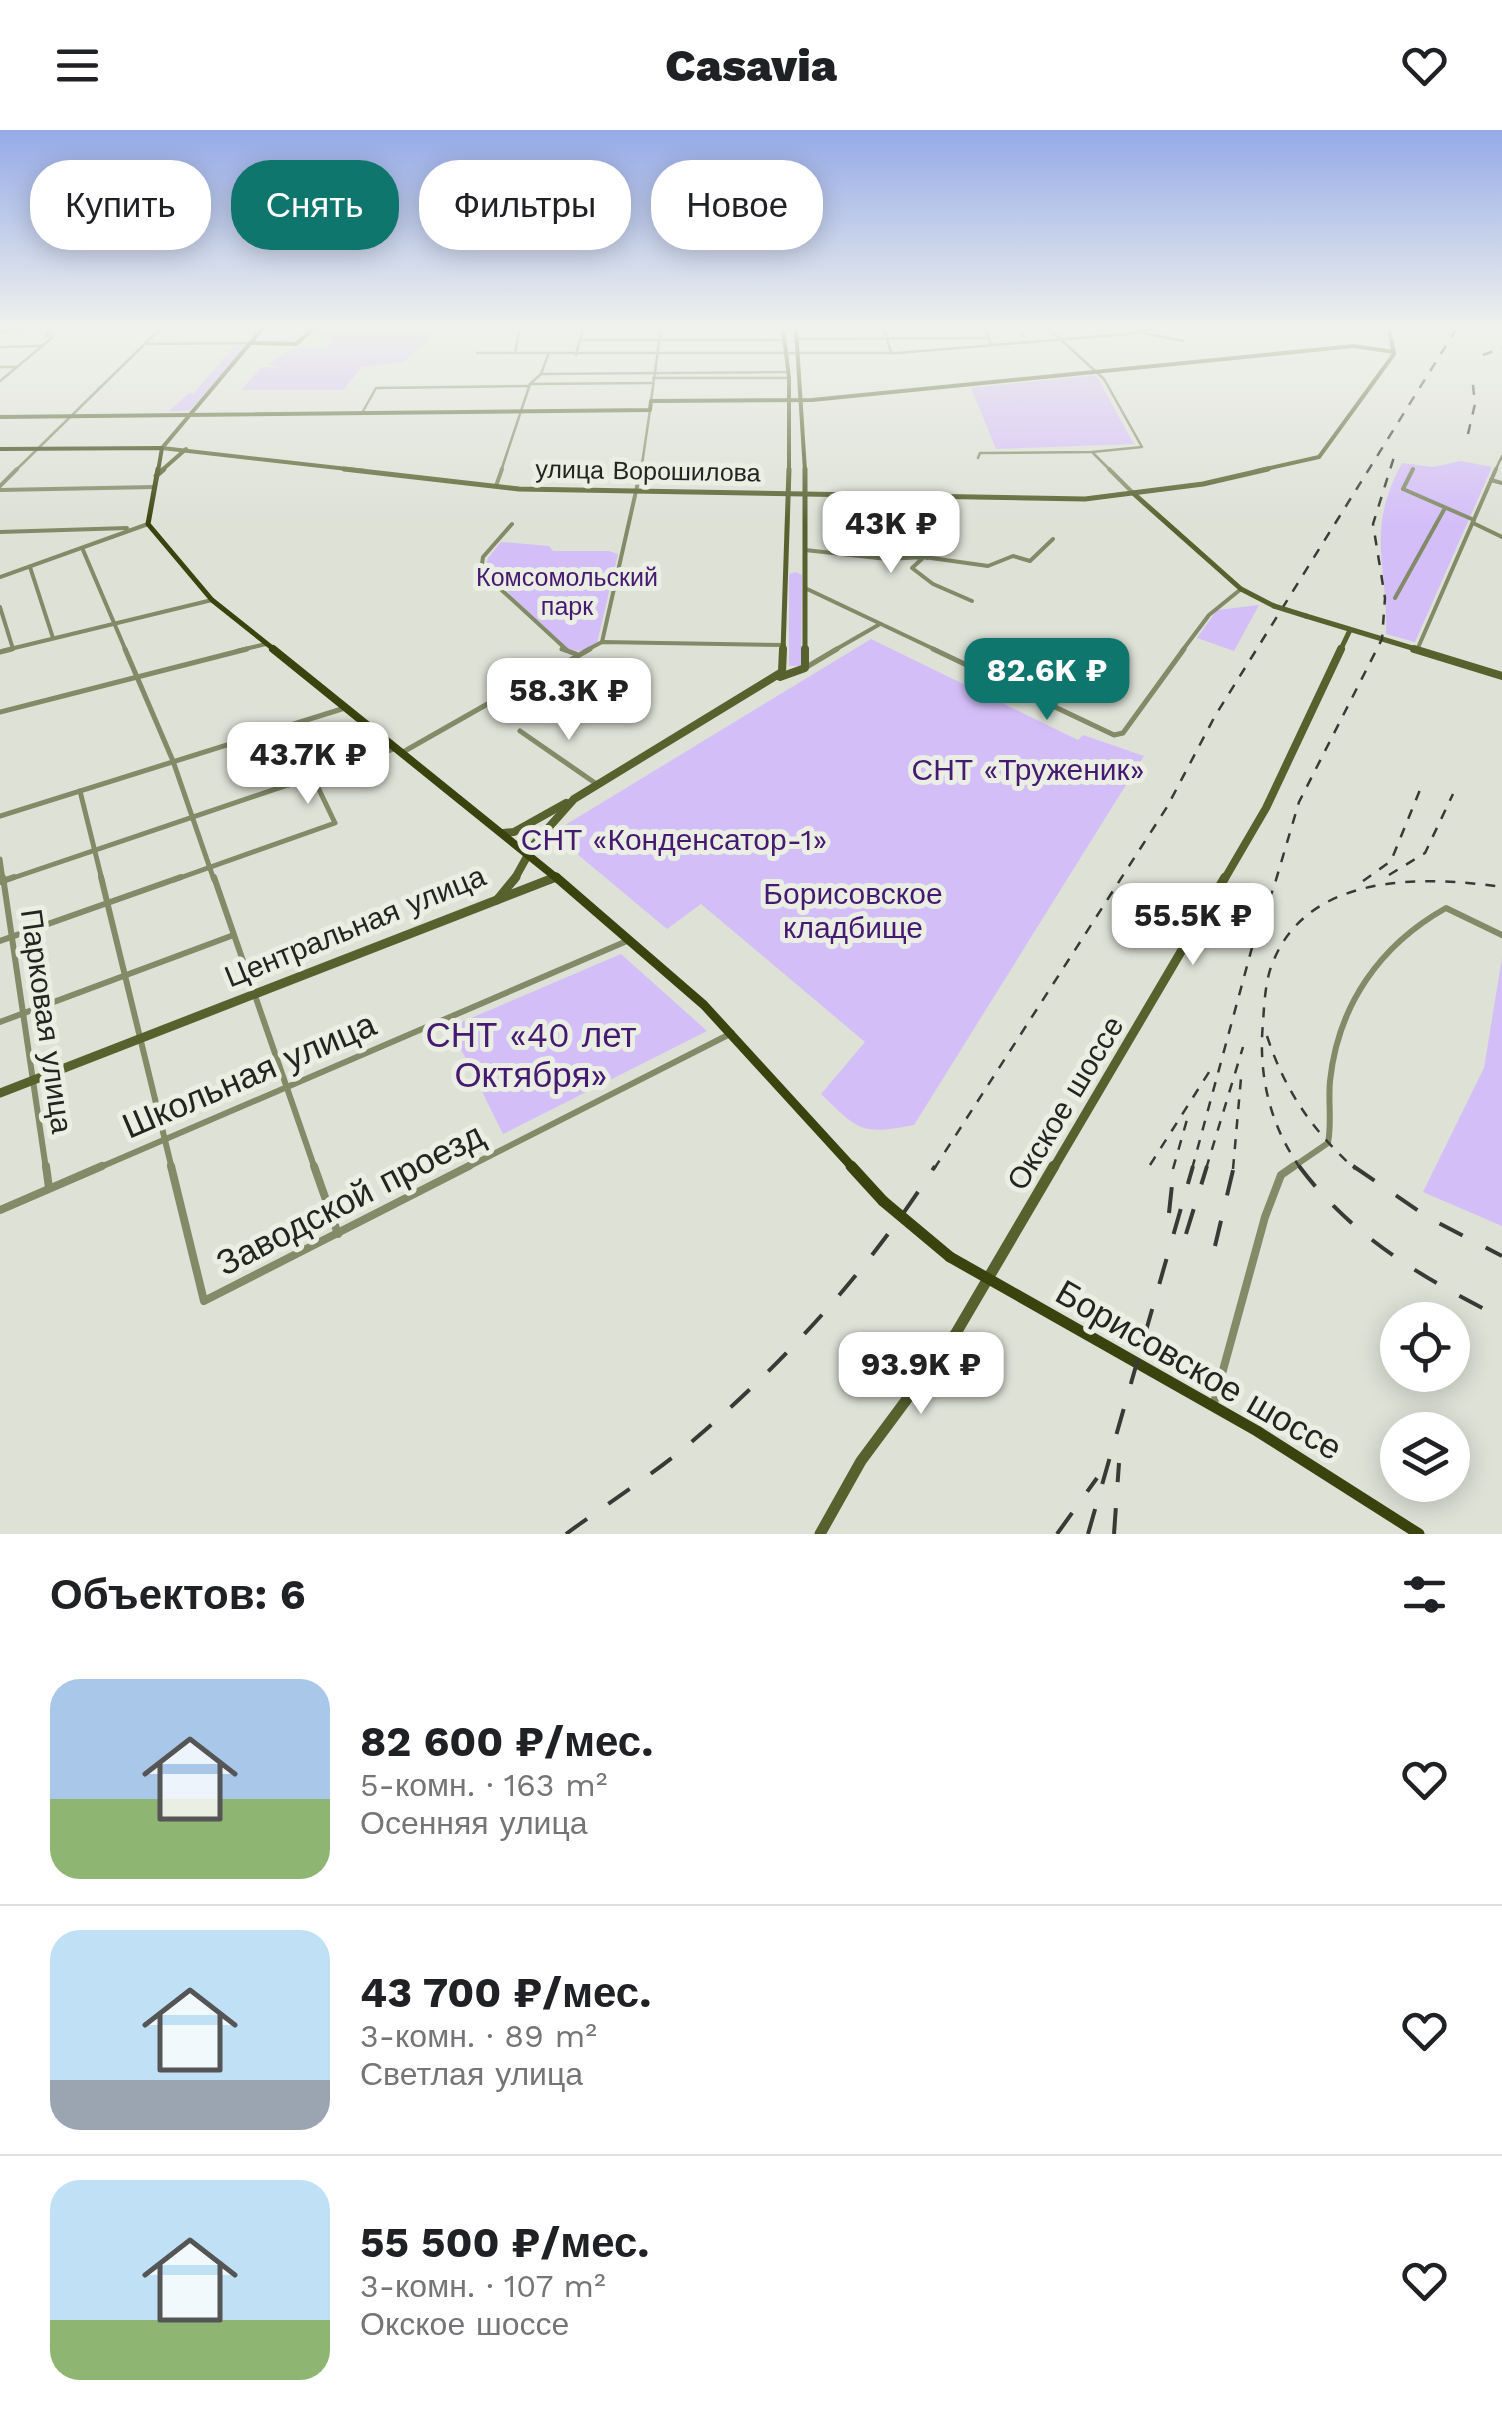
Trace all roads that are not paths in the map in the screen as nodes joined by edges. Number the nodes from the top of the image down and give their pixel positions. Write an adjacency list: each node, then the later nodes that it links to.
1 (94, 394): 18 (street)
2 (208, 394): 16 (street)
3 (373, 394): 17 (street)
4 (527, 394): 15 (street)
5 (652, 394): 13 (street)
6 (789, 394): 11 (street)
7 (803, 394): 12 (street)
8 (872, 394): 12 (street)
9 (1111, 394): 24 (street)
10 (1364, 394): 37 (street, улица Ворошилова)
11 (789, 400): 12 (street); 13 (street); 38 (street)
12 (804, 400): 39 (street)
13 (651, 402): 14 (street)
14 (650, 410): 15 (street); 36 (street)
15 (520, 412): 17 (street); 33 (street)
16 (191, 413): 17 (street); 18 (street); 20 (street)
17 (362, 413)
18 (72, 415): 19 (street); 22 (street)
19 (0, 417)
20 (162, 448): 22 (main road, улица Ворошилова); 23 (street, улица Ворошилова); 27 (main road)
21 (0, 449): 22 (main road, улица Ворошилова)
22 (39, 449): 35 (street)
23 (186, 449): 28 (street); 33 (street, улица Ворошилова)
24 (1092, 452): 26 (street); 37 (street)
25 (1502, 456): 31 (street)
26 (978, 458)
27 (159, 461): 28 (street); 30 (main road)
28 (170, 461): 30 (street)
29 (1413, 468): 40 (street)
30 (156, 476): 34 (main road)
31 (1492, 480): 32 (street); 41 (street)
32 (1502, 483)
33 (496, 486): 36 (street, улица Ворошилова)
34 (154, 487): 35 (street); 42 (main road)
35 (0, 488)
36 (638, 492): 38 (street, улица Ворошилова); 70 (street)
37 (1133, 493): 39 (street, улица Ворошилова); 59 (street)
38 (788, 494): 39 (street, улица Ворошилова); 52 (street)
39 (804, 494): 50 (street)
40 (1446, 508): 41 (street); 60 (street)
41 (1474, 521): 46 (street); 74 (street)
42 (148, 524): 44 (street); 61 (main road)
43 (512, 524): 76 (street)
44 (129, 528): 45 (street); 49 (street)
45 (0, 532)
46 (1502, 537)
47 (948, 538): 51 (street)
48 (1053, 538): 51 (street)
49 (83, 550): 54 (street); 64 (street)
50 (805, 550): 51 (street); 53 (street)
51 (926, 558): 62 (street)
52 (787, 562): 53 (street); 55 (street)
53 (805, 562): 56 (street)
54 (30, 567): 57 (street); 69 (street)
55 (788, 572): 56 (street); 72 (street)
56 (805, 574): 58 (street)
57 (0, 578)
58 (805, 588): 65 (street); 79 (street)
59 (1241, 590): 65 (street); 66 (street, bridge)
60 (1395, 598)
61 (212, 600): 64 (street); 71 (main road)
62 (972, 601)
63 (0, 609): 67 (street)
64 (113, 622): 69 (street); 81 (street)
65 (880, 624): 79 (street)
66 (1350, 630): 74 (street); 124 (street, Окское шоссе)
67 (8, 633): 68 (street); 73 (street)
68 (0, 635)
69 (53, 638): 73 (street)
70 (602, 642): 72 (street); 76 (street)
71 (266, 644): 81 (street); 84 (main road)
72 (784, 645): 78 (street)
73 (12, 649): 75 (street)
74 (1417, 650): 80 (street)
75 (0, 652)
76 (584, 653): 77 (street)
77 (564, 663)
78 (785, 665): 79 (street); 82 (street, Центральная улица)
79 (802, 670): 82 (street)
80 (1502, 676)
81 (139, 677): 85 (street); 89 (street)
82 (776, 679): 91 (street, Центральная улица)
83 (491, 702): 88 (street)
84 (345, 708): 87 (street); 88 (main road)
85 (0, 712)
86 (520, 730): 91 (street)
87 (263, 733): 89 (street); 92 (street)
88 (397, 751): 90 (street); 97 (main road)
89 (173, 761): 93 (street); 96 (street)
90 (313, 776): 92 (street); 101 (street)
91 (598, 784): 94 (street, Центральная улица)
92 (289, 785): 96 (street)
93 (80, 791): 95 (street); 98 (street)
94 (574, 799): 97 (street); 99 (street, Центральная улица)
95 (0, 816)
96 (192, 818): 98 (street); 101 (street)
97 (502, 833): 99 (main road)
98 (94, 851): 103 (street); 105 (street)
99 (530, 855): 102 (main road); 104 (street, Центральная улица)
100 (0, 860): 103 (street, Парковая улица)
101 (209, 867): 105 (street); 107 (street)
102 (556, 876): 104 (street); 109 (main road)
103 (2, 882): 108 (street, Парковая улица)
104 (497, 900): 112 (street, Центральная улица)
105 (108, 903): 108 (street); 111 (street)
106 (1502, 934): 125 (street)
107 (232, 935): 111 (street); 112 (street)
108 (12, 937): 110 (street); 113 (street, Парковая улица)
109 (630, 940): 115 (main road); 118 (street, Школьная улица)
110 (0, 941)
111 (126, 974): 113 (street); 116 (street)
112 (252, 995): 116 (street, Центральная улица); 118 (street)
113 (23, 1013): 114 (street); 117 (street, Парковая улица)
114 (0, 1022)
115 (733, 1032): 123 (street, Заводской проезд); 124 (main road, Борисовское шоссе, bridge)
116 (142, 1038): 117 (street, Центральная улица); 120 (street)
117 (33, 1080): 119 (street, Центральная улица); 121 (street, Парковая улица)
118 (285, 1086): 120 (street, Школьная улица); 123 (street)
119 (0, 1093)
120 (165, 1138): 121 (street, Школьная улица); 123 (street, Заводской проезд)
121 (49, 1189): 122 (street, Школьная улица)
122 (0, 1210)
123 (338, 1234)
124 (987, 1281): 125 (main road, Борисовское шоссе); 126 (street, Окское шоссе)
125 (1214, 1406): 127 (main road, Борисовское шоссе)
126 (820, 1534)
127 (1419, 1534)

